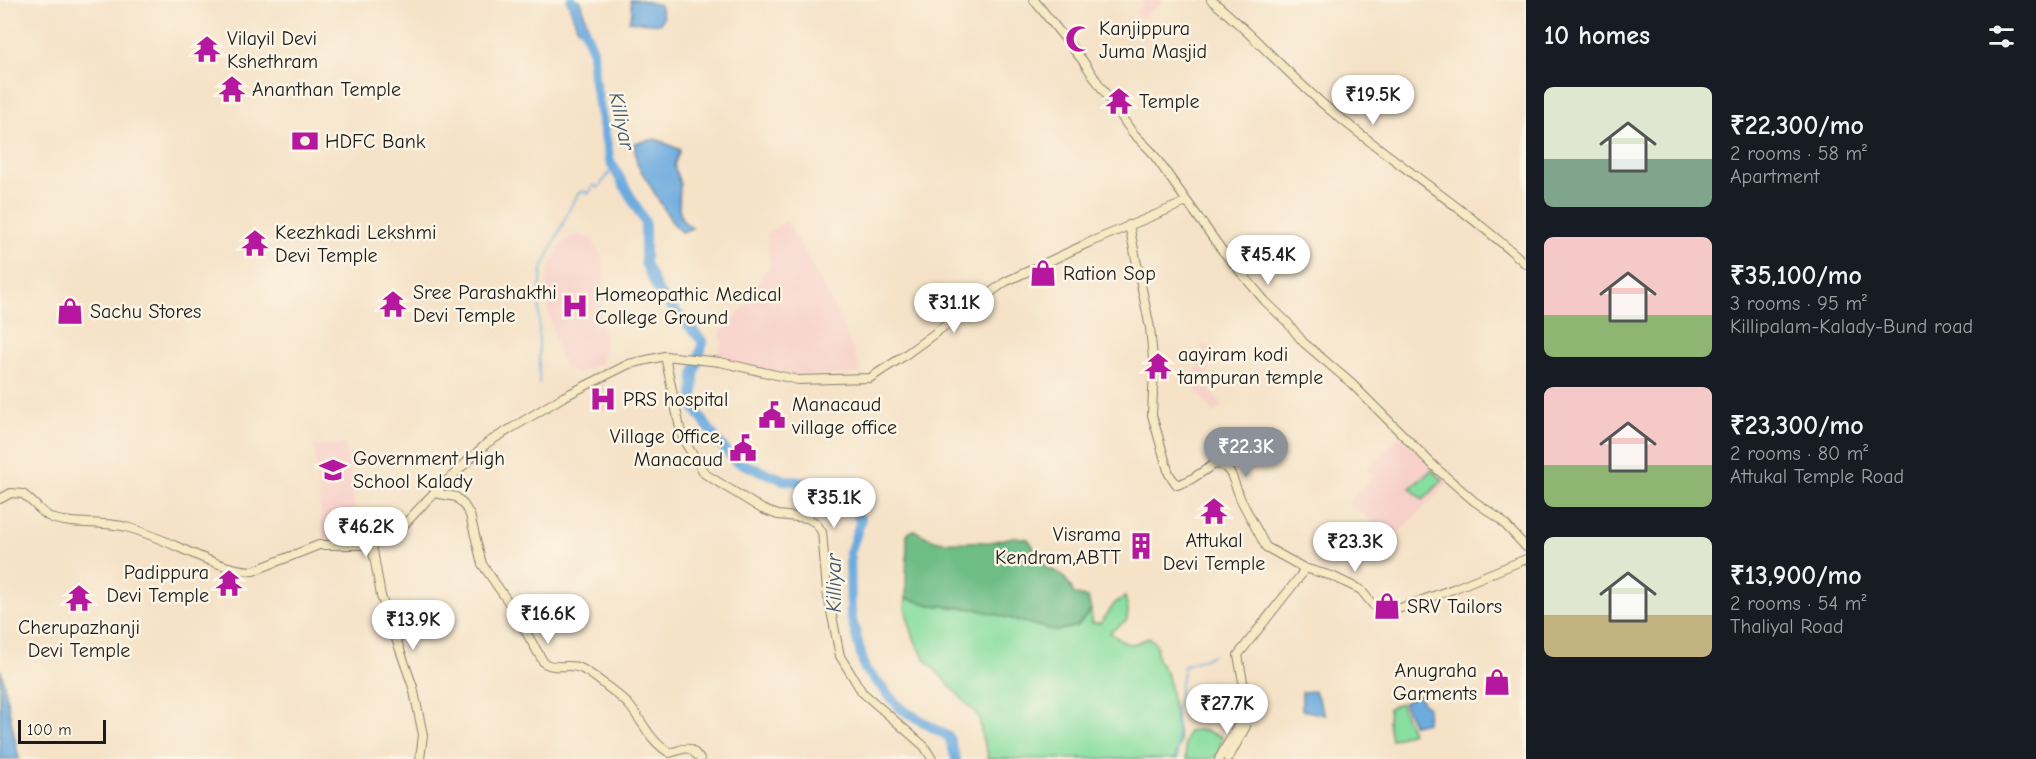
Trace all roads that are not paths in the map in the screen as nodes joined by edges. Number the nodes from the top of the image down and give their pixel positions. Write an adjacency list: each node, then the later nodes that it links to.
1 (1034, 0): 3 (street)
2 (1211, 0): 5 (street)
3 (1186, 202): 4 (street); 10 (street)
4 (1129, 225): 6 (street); 12 (street)
5 (1526, 264)
6 (665, 356): 7 (street); 16 (street)
7 (434, 493): 9 (street); 15 (street)
8 (0, 499): 9 (street)
9 (372, 545): 14 (street)
10 (1526, 547)
11 (1526, 559): 12 (street)
12 (1304, 568): 13 (street)
13 (1245, 717): 17 (street); 18 (street)
14 (420, 759)
15 (700, 759)
16 (932, 759)
17 (1219, 759)
18 (1228, 759)

